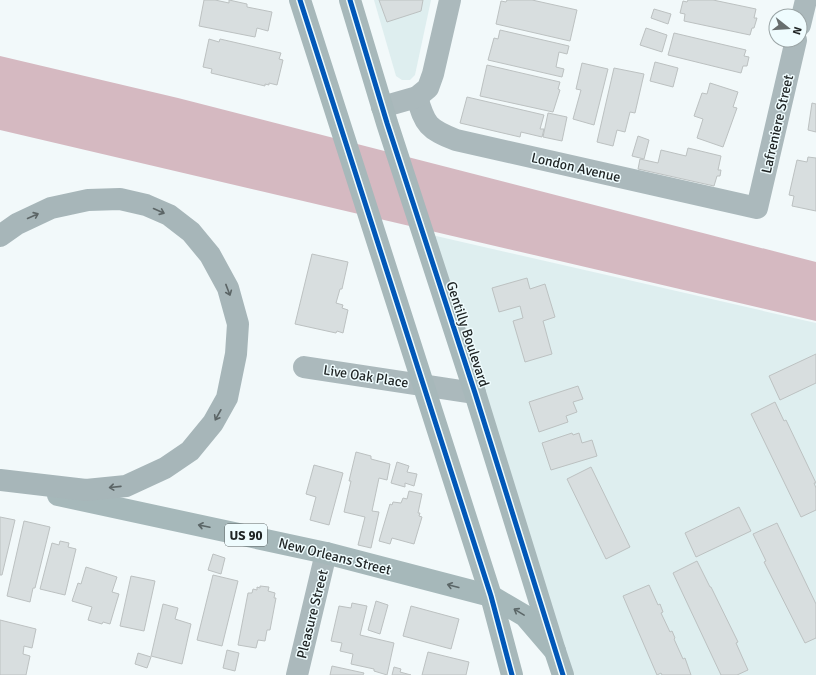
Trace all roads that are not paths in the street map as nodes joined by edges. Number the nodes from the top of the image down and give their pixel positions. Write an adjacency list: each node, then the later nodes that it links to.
1 (300, 0): 10 (main road)
2 (350, 0): 6 (main road, Gentilly Boulevard)
3 (450, 0): 5 (street)
4 (794, 48): 7 (street, Lafreniere Street)
5 (417, 97): 6 (street); 7 (street, London Avenue)
6 (384, 115): 11 (main road, Gentilly Boulevard)
7 (758, 208)
8 (0, 236): 12 (highway, one-way to 12)
9 (304, 367): 10 (street, Live Oak Place)
10 (423, 385): 11 (street, Live Oak Place); 14 (main road)
11 (475, 393): 15 (main road, Gentilly Boulevard)
12 (0, 481): 13 (main road, New Orleans Street / US 90, one-way to 12)
13 (326, 553): 14 (main road, New Orleans Street / US 90, one-way to 13); 16 (street, Pleasure Street)
14 (491, 596): 15 (main road, New Orleans Street / US 90, one-way to 14); 17 (main road)
15 (555, 650): 18 (main road, Gentilly Boulevard / US 90)
16 (297, 675)
17 (512, 675)
18 (563, 675)

